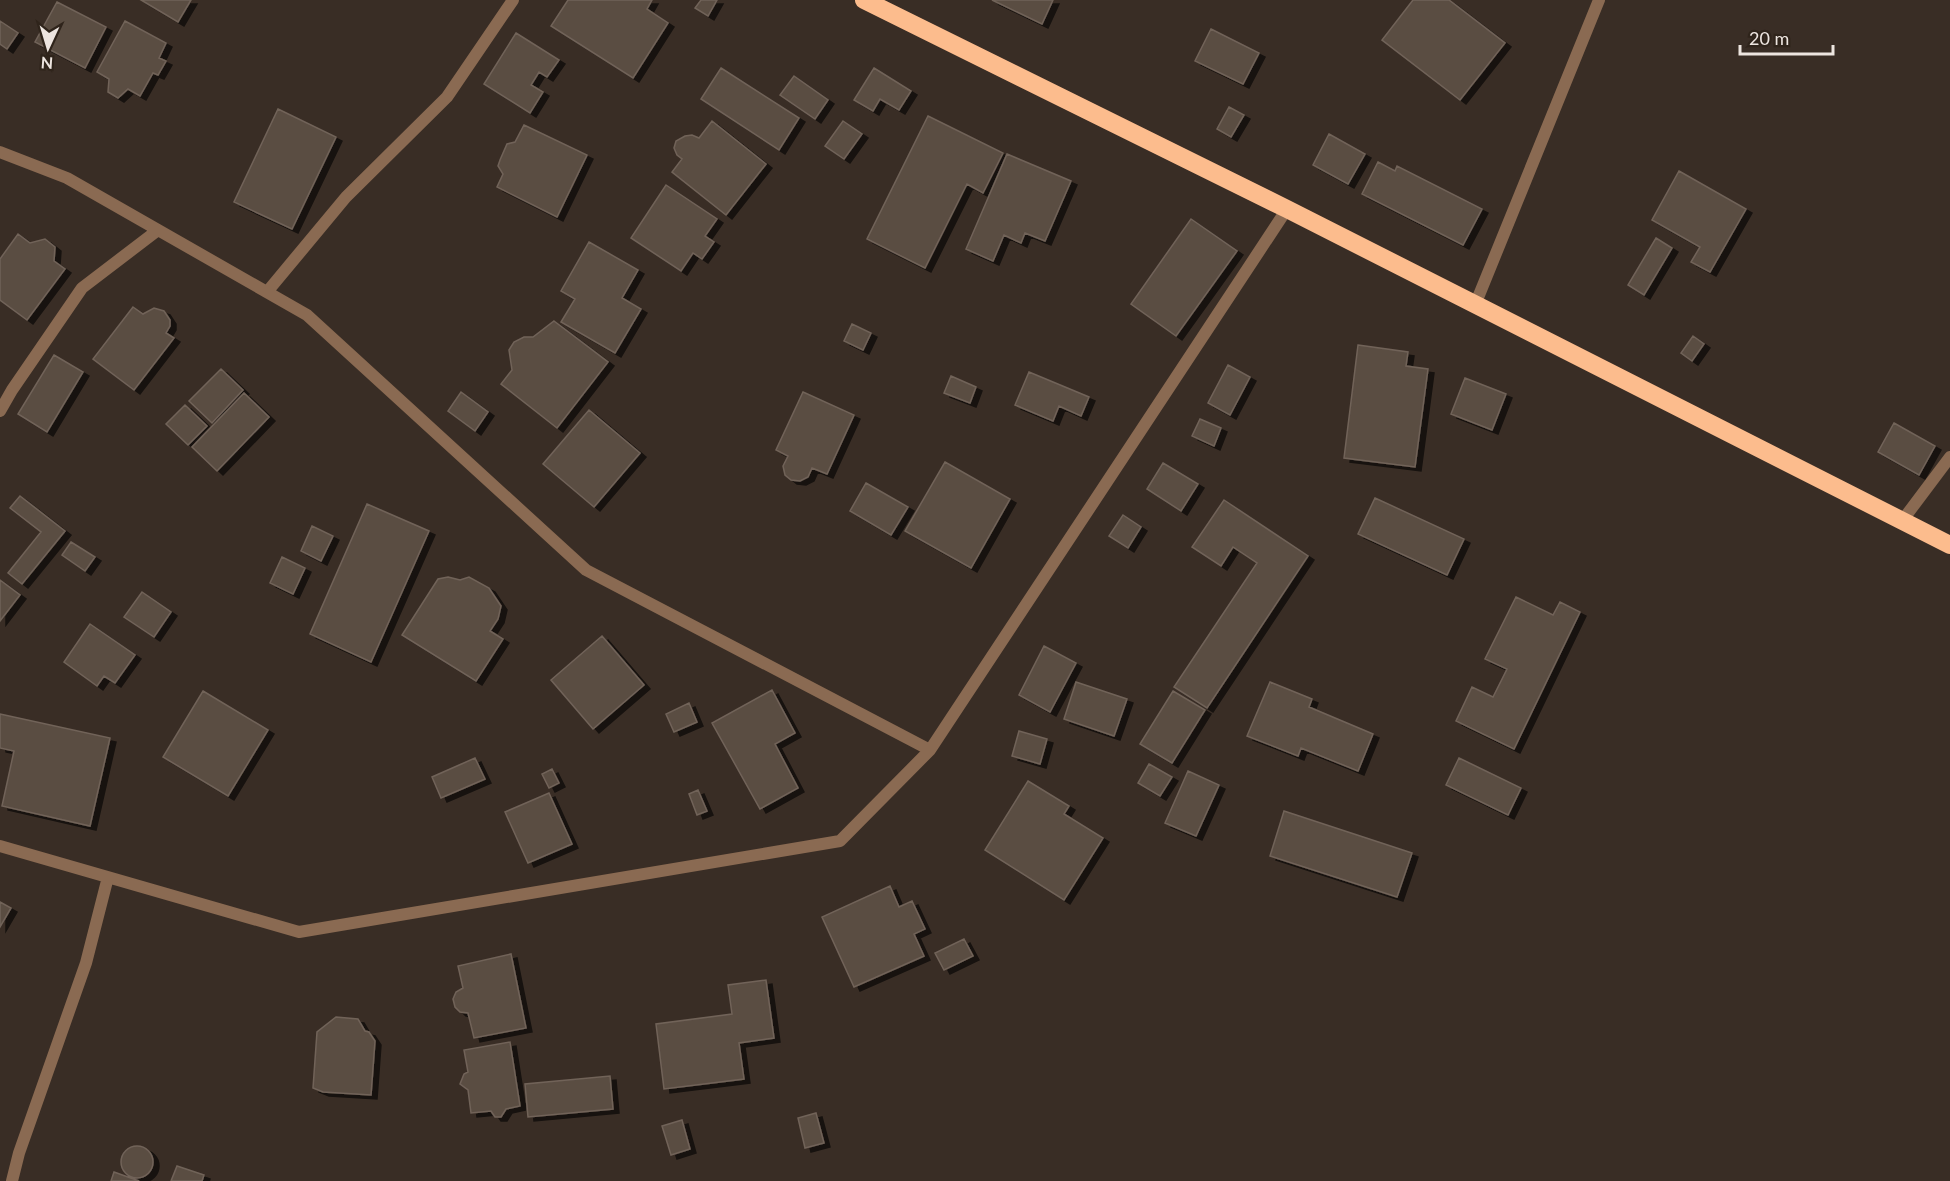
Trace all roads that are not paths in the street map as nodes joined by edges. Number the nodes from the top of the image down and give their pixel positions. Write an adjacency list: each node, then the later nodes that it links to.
1 (513, 0): 7 (street)
2 (864, 0): 5 (highway)
3 (1599, 0): 8 (street)
4 (0, 152): 6 (street)
5 (1287, 209): 8 (highway); 13 (street)
6 (158, 230): 7 (street); 9 (street)
7 (267, 292): 13 (street)
8 (1475, 304): 11 (highway)
9 (0, 411)
10 (1950, 457): 11 (street)
11 (1902, 521): 12 (highway)
12 (1950, 545)
13 (930, 750): 15 (street)
14 (0, 846): 15 (street)
15 (108, 877): 16 (street)
16 (12, 1181)

